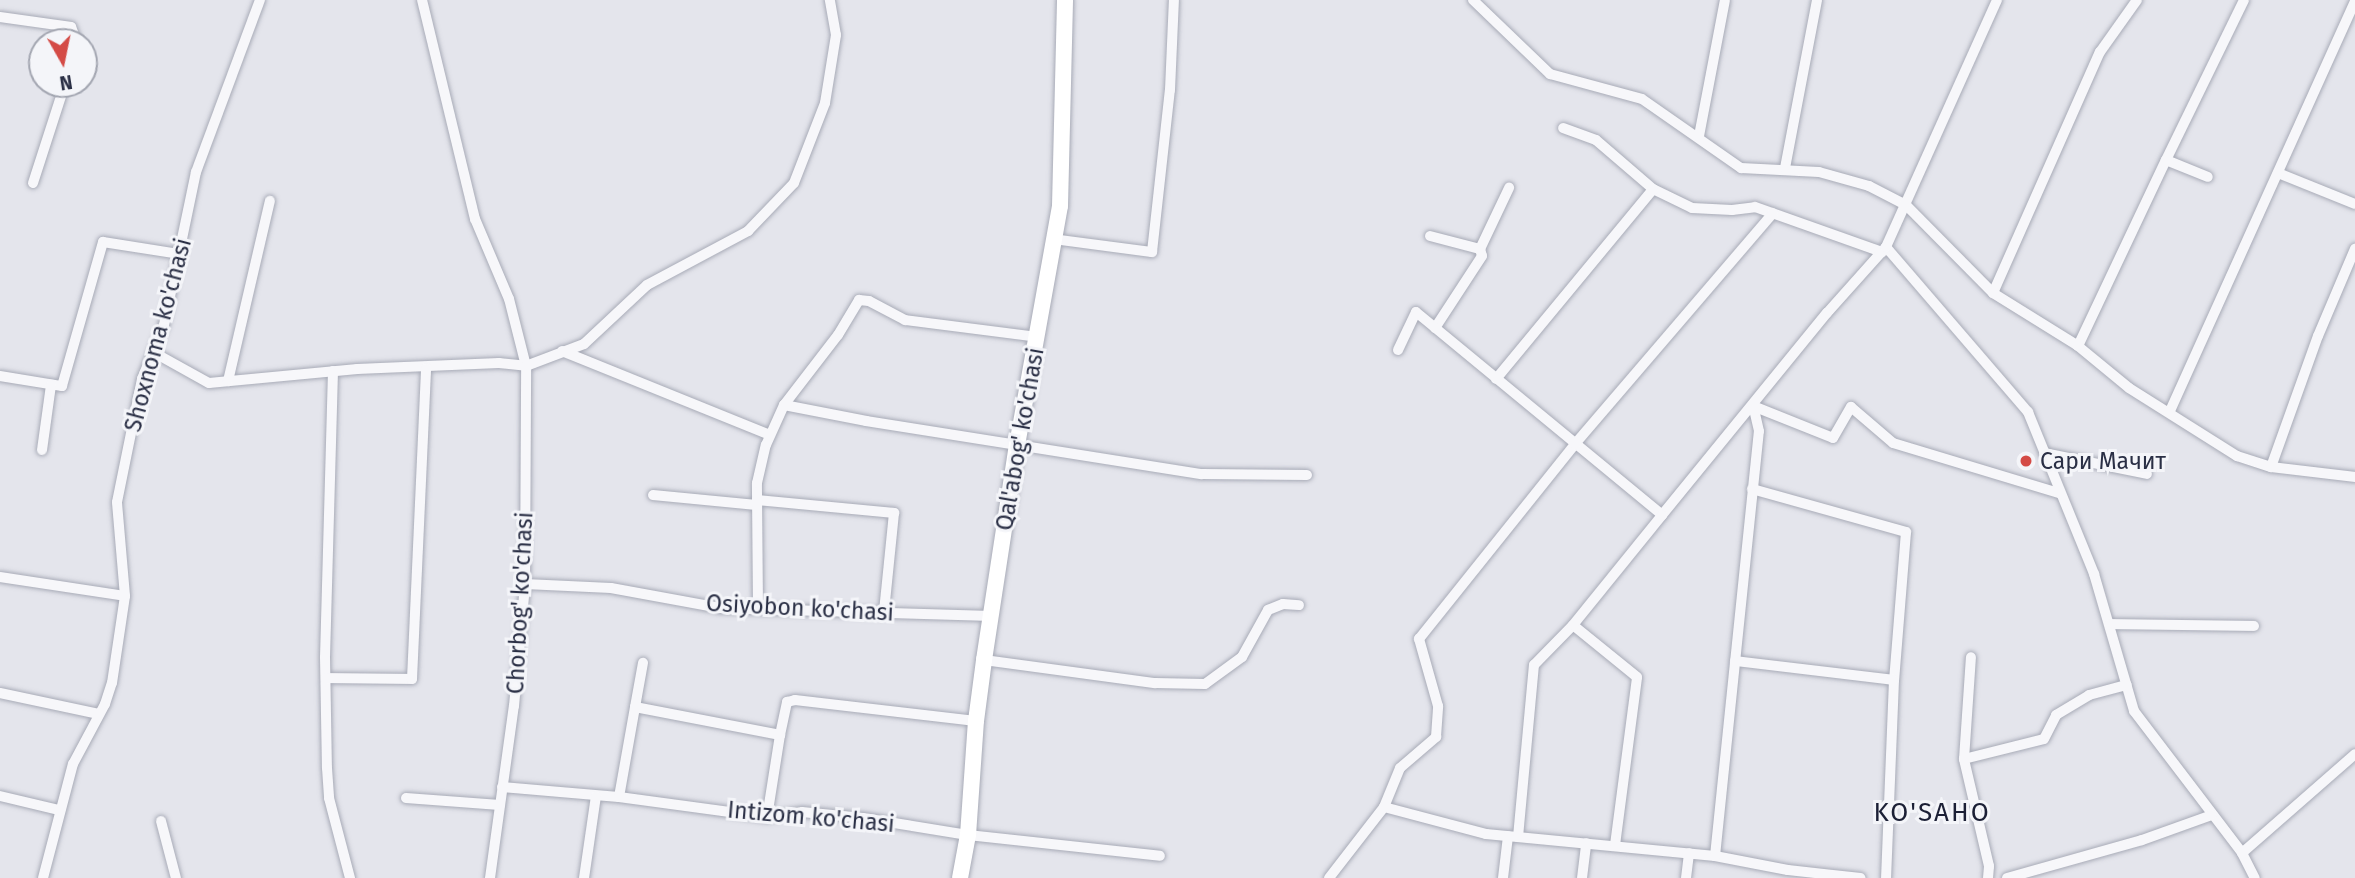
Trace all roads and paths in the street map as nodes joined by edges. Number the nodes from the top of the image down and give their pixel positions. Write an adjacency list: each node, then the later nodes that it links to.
1 (260, 0): 34 (street, Shoxnoma ko'chasi)
2 (422, 0): 42 (street, Сhorbog' ko'chasi)
3 (830, 0): 40 (street)
4 (1066, 0): 30 (street, Qal'abog' ko'chasi)
5 (1174, 0): 30 (street)
6 (1473, 0): 17 (street)
7 (1725, 0): 17 (street)
8 (1817, 0): 19 (street)
9 (1997, 0): 27 (street)
10 (2137, 0): 35 (street)
11 (2244, 0): 18 (street)
12 (2355, 1): 20 (street)
13 (0, 17): 14 (street)
14 (71, 28)
15 (60, 98): 22 (street)
16 (1563, 128): 24 (street)
17 (1699, 136): 19 (street)
18 (2166, 160): 21 (street); 38 (street)
19 (1785, 168): 27 (street)
20 (2278, 173): 26 (street); 51 (street)
21 (2207, 177)
22 (33, 183)
23 (1509, 188): 31 (street)
24 (1653, 189): 28 (street); 46 (street)
25 (270, 201): 47 (street)
26 (2355, 204)
27 (1906, 205): 33 (street); 35 (street)
28 (1773, 213): 33 (street); 53 (street)
29 (1430, 236): 31 (street)
30 (1053, 239): 37 (street, Qal'abog' ko'chasi)
31 (1480, 249): 36 (street)
32 (2355, 249): 57 (street)
33 (1884, 250): 50 (street); 56 (street)
34 (180, 254): 41 (street, Shoxnoma ko'chasi); 48 (street)
35 (1993, 293): 38 (street)
36 (1435, 328): 39 (street); 46 (street)
37 (1038, 337): 49 (street); 54 (street, Qal'abog' ko'chasi)
38 (2078, 346): 51 (street)
39 (1398, 350)
40 (562, 351): 42 (street); 52 (street)
41 (153, 352): 47 (street); 68 (street, Shoxnoma ko'chasi)
42 (526, 366): 43 (street); 67 (street, Сhorbog' ko'chasi)
43 (426, 368): 44 (street); 80 (street)
44 (333, 371): 47 (street); 80 (street)
45 (0, 376): 48 (street)
46 (1496, 379): 53 (street)
47 (228, 381)
48 (51, 385): 55 (street)
49 (784, 405): 52 (street); 54 (street)
50 (1753, 406): 61 (street); 62 (street); 65 (street)
51 (2170, 411): 57 (street)
52 (770, 435): 64 (street)
53 (1575, 444): 65 (street); 96 (street)
54 (1017, 445): 59 (street); 72 (street, Qal'abog' ko'chasi)
55 (42, 450)
56 (2044, 453): 58 (street); 62 (street)
57 (2270, 467): 60 (street)
58 (2147, 474)
59 (1307, 475)
60 (2355, 477)
61 (1752, 489): 78 (street); 81 (street)
62 (2059, 493): 73 (street)
63 (653, 495): 64 (street)
64 (757, 503): 70 (street); 71 (street)
65 (1662, 515): 74 (street)
66 (0, 577): 68 (street)
67 (525, 584): 70 (street, Osiyobon ko'chasi); 90 (street, Сhorbog' ko'chasi)
68 (125, 596): 85 (street, Shoxnoma ko'chasi)
69 (1299, 606): 77 (street)
70 (758, 608): 71 (street, Osiyobon ko'chasi)
71 (884, 612): 72 (street, Osiyobon ko'chasi)
72 (992, 616): 77 (street, Qal'abog' ko'chasi)
73 (2110, 624): 75 (street); 82 (street)
74 (1573, 625): 102 (street); 104 (street)
75 (2254, 626)
76 (1971, 657): 89 (street)
77 (984, 660): 86 (street, Qal'abog' ko'chasi)
78 (1735, 660): 81 (street); 108 (street)
79 (643, 663): 84 (street)
80 (326, 678): 112 (street)
81 (1894, 680): 121 (street)
82 (2127, 685): 89 (street); 98 (street)
83 (0, 693): 85 (street)
84 (635, 707): 87 (street); 93 (street)
85 (99, 714): 97 (street, Shoxnoma ko'chasi)
86 (976, 721): 87 (street); 101 (street, Qal'abog' ko'chasi)
87 (780, 735): 99 (street)
88 (2355, 754): 106 (street)
89 (1964, 759): 122 (street)
90 (502, 787): 92 (street, Intizom ko'chasi); 95 (street, Сhorbog' ko'chasi)
91 (0, 796): 97 (street)
92 (596, 796): 93 (street, Intizom ko'chasi); 114 (street)
93 (619, 797): 99 (street, Intizom ko'chasi)
94 (406, 798): 95 (street)
95 (500, 805): 113 (street, Сhorbog' ko'chasi)
96 (1384, 807): 102 (street); 116 (street)
97 (59, 810): 110 (street, Shoxnoma ko'chasi)
98 (2212, 815): 106 (street); 123 (street)
99 (767, 817): 101 (street, Intizom ko'chasi)
100 (161, 821): 111 (street)
101 (968, 835): 107 (street, Intizom ko'chasi); 115 (street, Qal'abog' ko'chasi)
102 (1513, 837): 103 (street); 117 (street)
103 (1587, 843): 104 (street); 118 (street)
104 (1615, 845): 105 (street)
105 (1689, 853): 108 (street); 119 (street)
106 (2242, 853): 124 (street)
107 (1160, 856)
108 (1715, 856): 109 (street)
109 (1788, 874): 120 (street)
110 (43, 878)
111 (176, 878)
112 (350, 878)
113 (490, 878)
114 (584, 878)
115 (960, 878)
116 (1329, 878)
117 (1503, 878)
118 (1582, 878)
119 (1686, 878)
120 (1861, 878)
121 (1886, 878)
122 (1988, 878)
123 (2007, 878)
124 (2255, 878)

